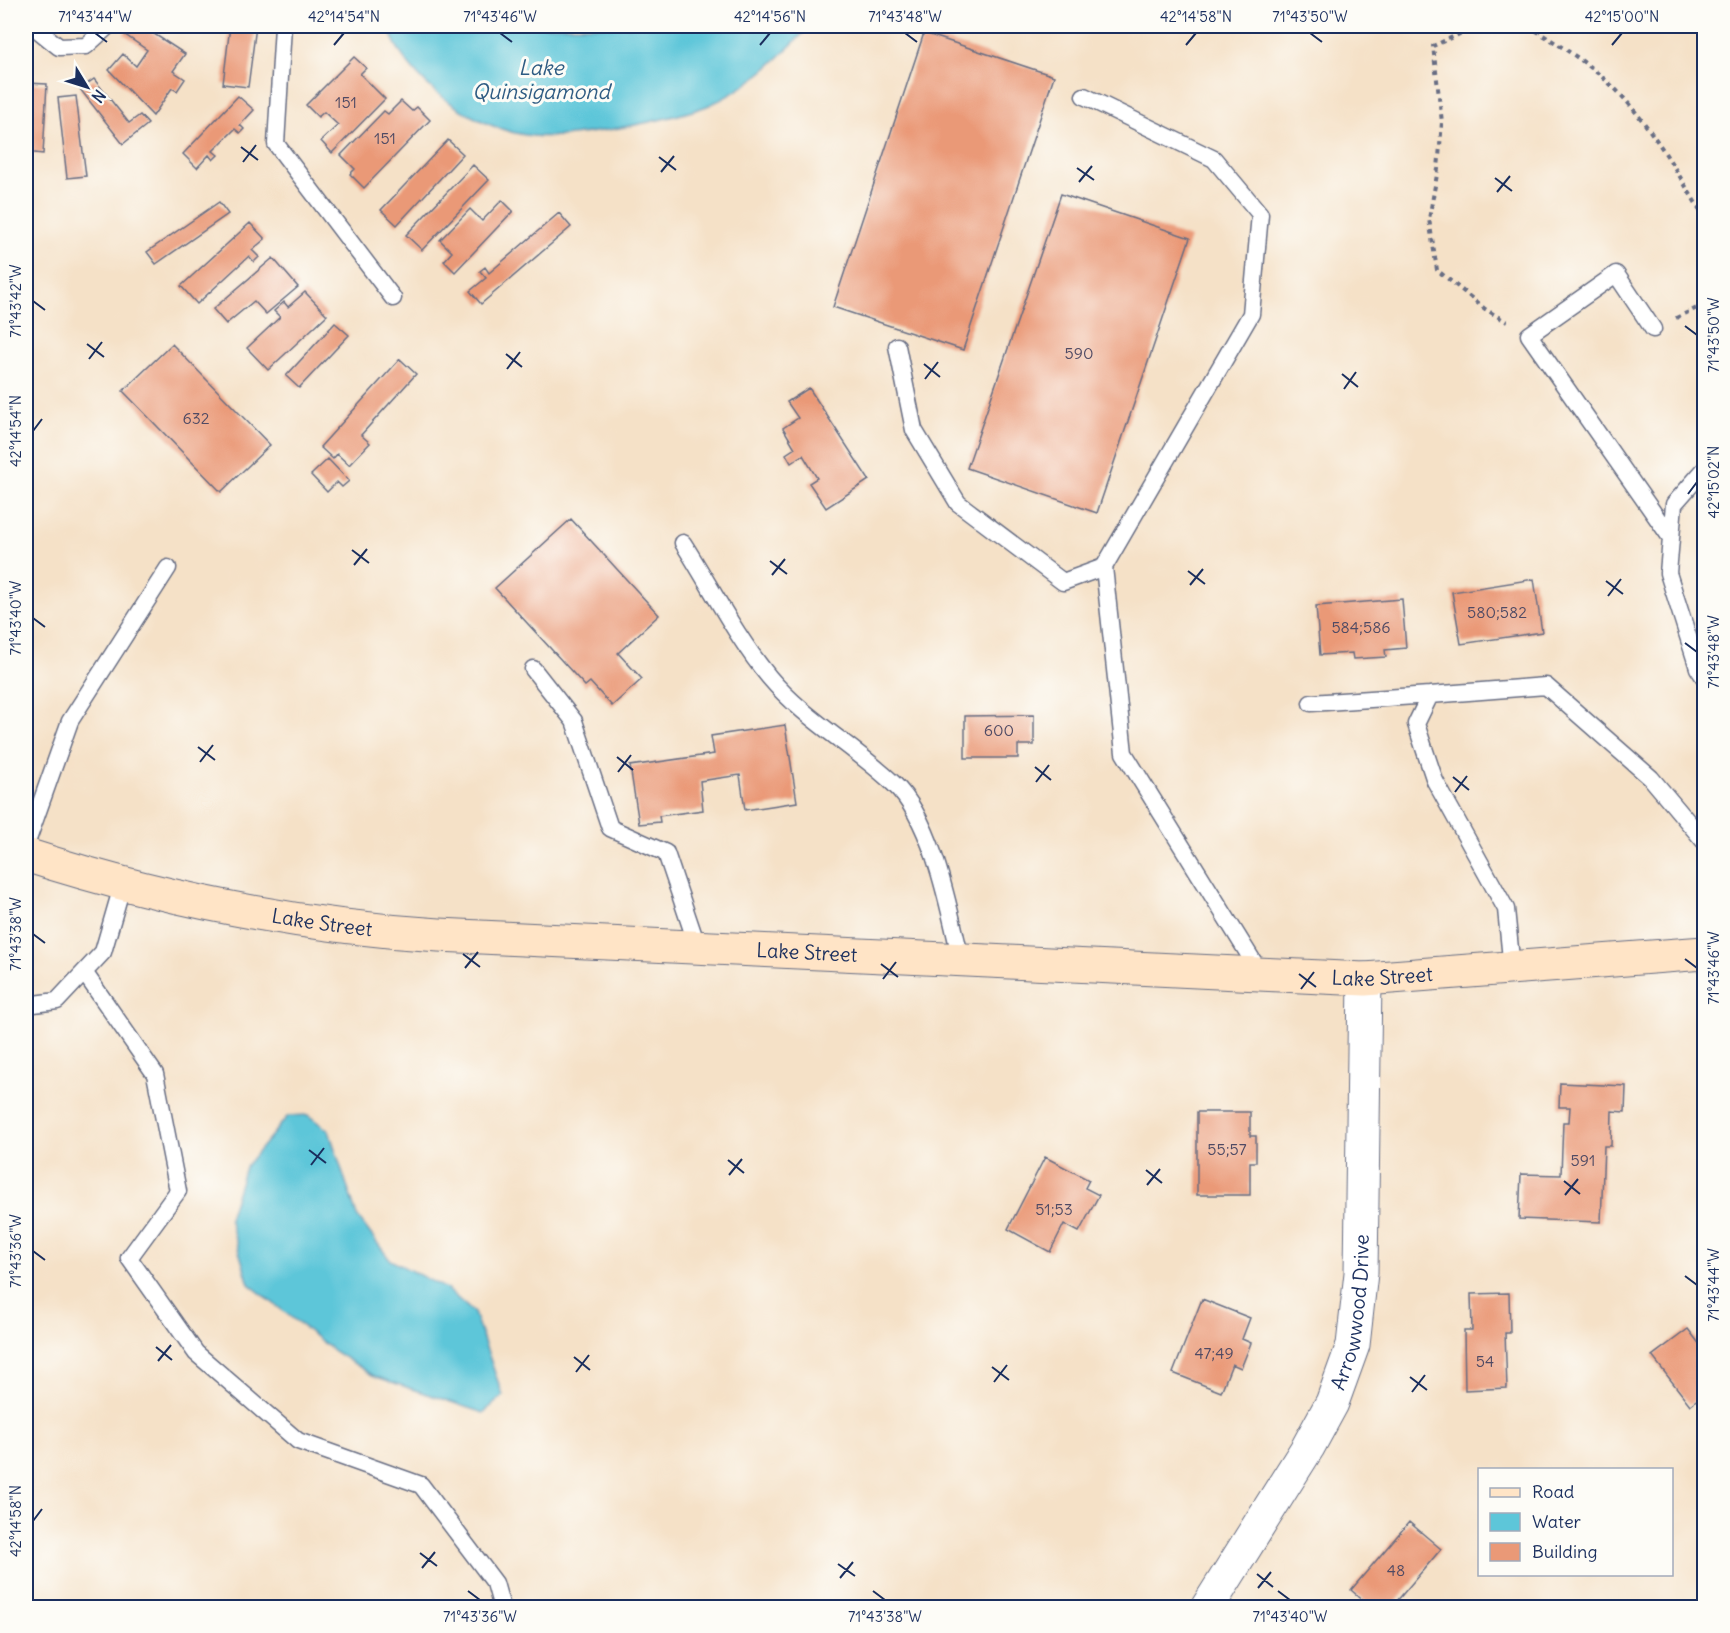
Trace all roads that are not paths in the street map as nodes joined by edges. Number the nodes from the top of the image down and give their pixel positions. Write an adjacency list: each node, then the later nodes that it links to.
1 (33, 26): 2 (lane)
2 (108, 26)
3 (283, 26): 5 (lane)
4 (1083, 96): 11 (lane)
5 (393, 298)
6 (1653, 329): 9 (lane)
7 (897, 346): 11 (lane)
8 (1704, 470): 9 (lane)
9 (1671, 538): 14 (lane)
10 (683, 543): 23 (lane)
11 (1104, 567): 26 (lane)
12 (168, 568): 18 (lane)
13 (533, 669): 21 (lane)
14 (1704, 677)
15 (1430, 695): 16 (lane); 17 (lane); 24 (lane)
16 (1311, 703)
17 (1704, 841)
18 (26, 845)
19 (26, 855): 20 (main road, Lake Street)
20 (123, 883): 21 (main road, Lake Street); 25 (lane)
21 (698, 948): 23 (main road, Lake Street)
22 (1704, 952): 24 (main road, Lake Street)
23 (961, 960): 26 (main road, Lake Street)
24 (1512, 969): 27 (main road, Lake Street)
25 (84, 972): 28 (lane); 29 (lane)
26 (1261, 974): 27 (main road, Lake Street)
27 (1365, 979): 30 (street, Arrowwood Drive)
28 (26, 1005)
29 (502, 1608)
30 (1207, 1608)

